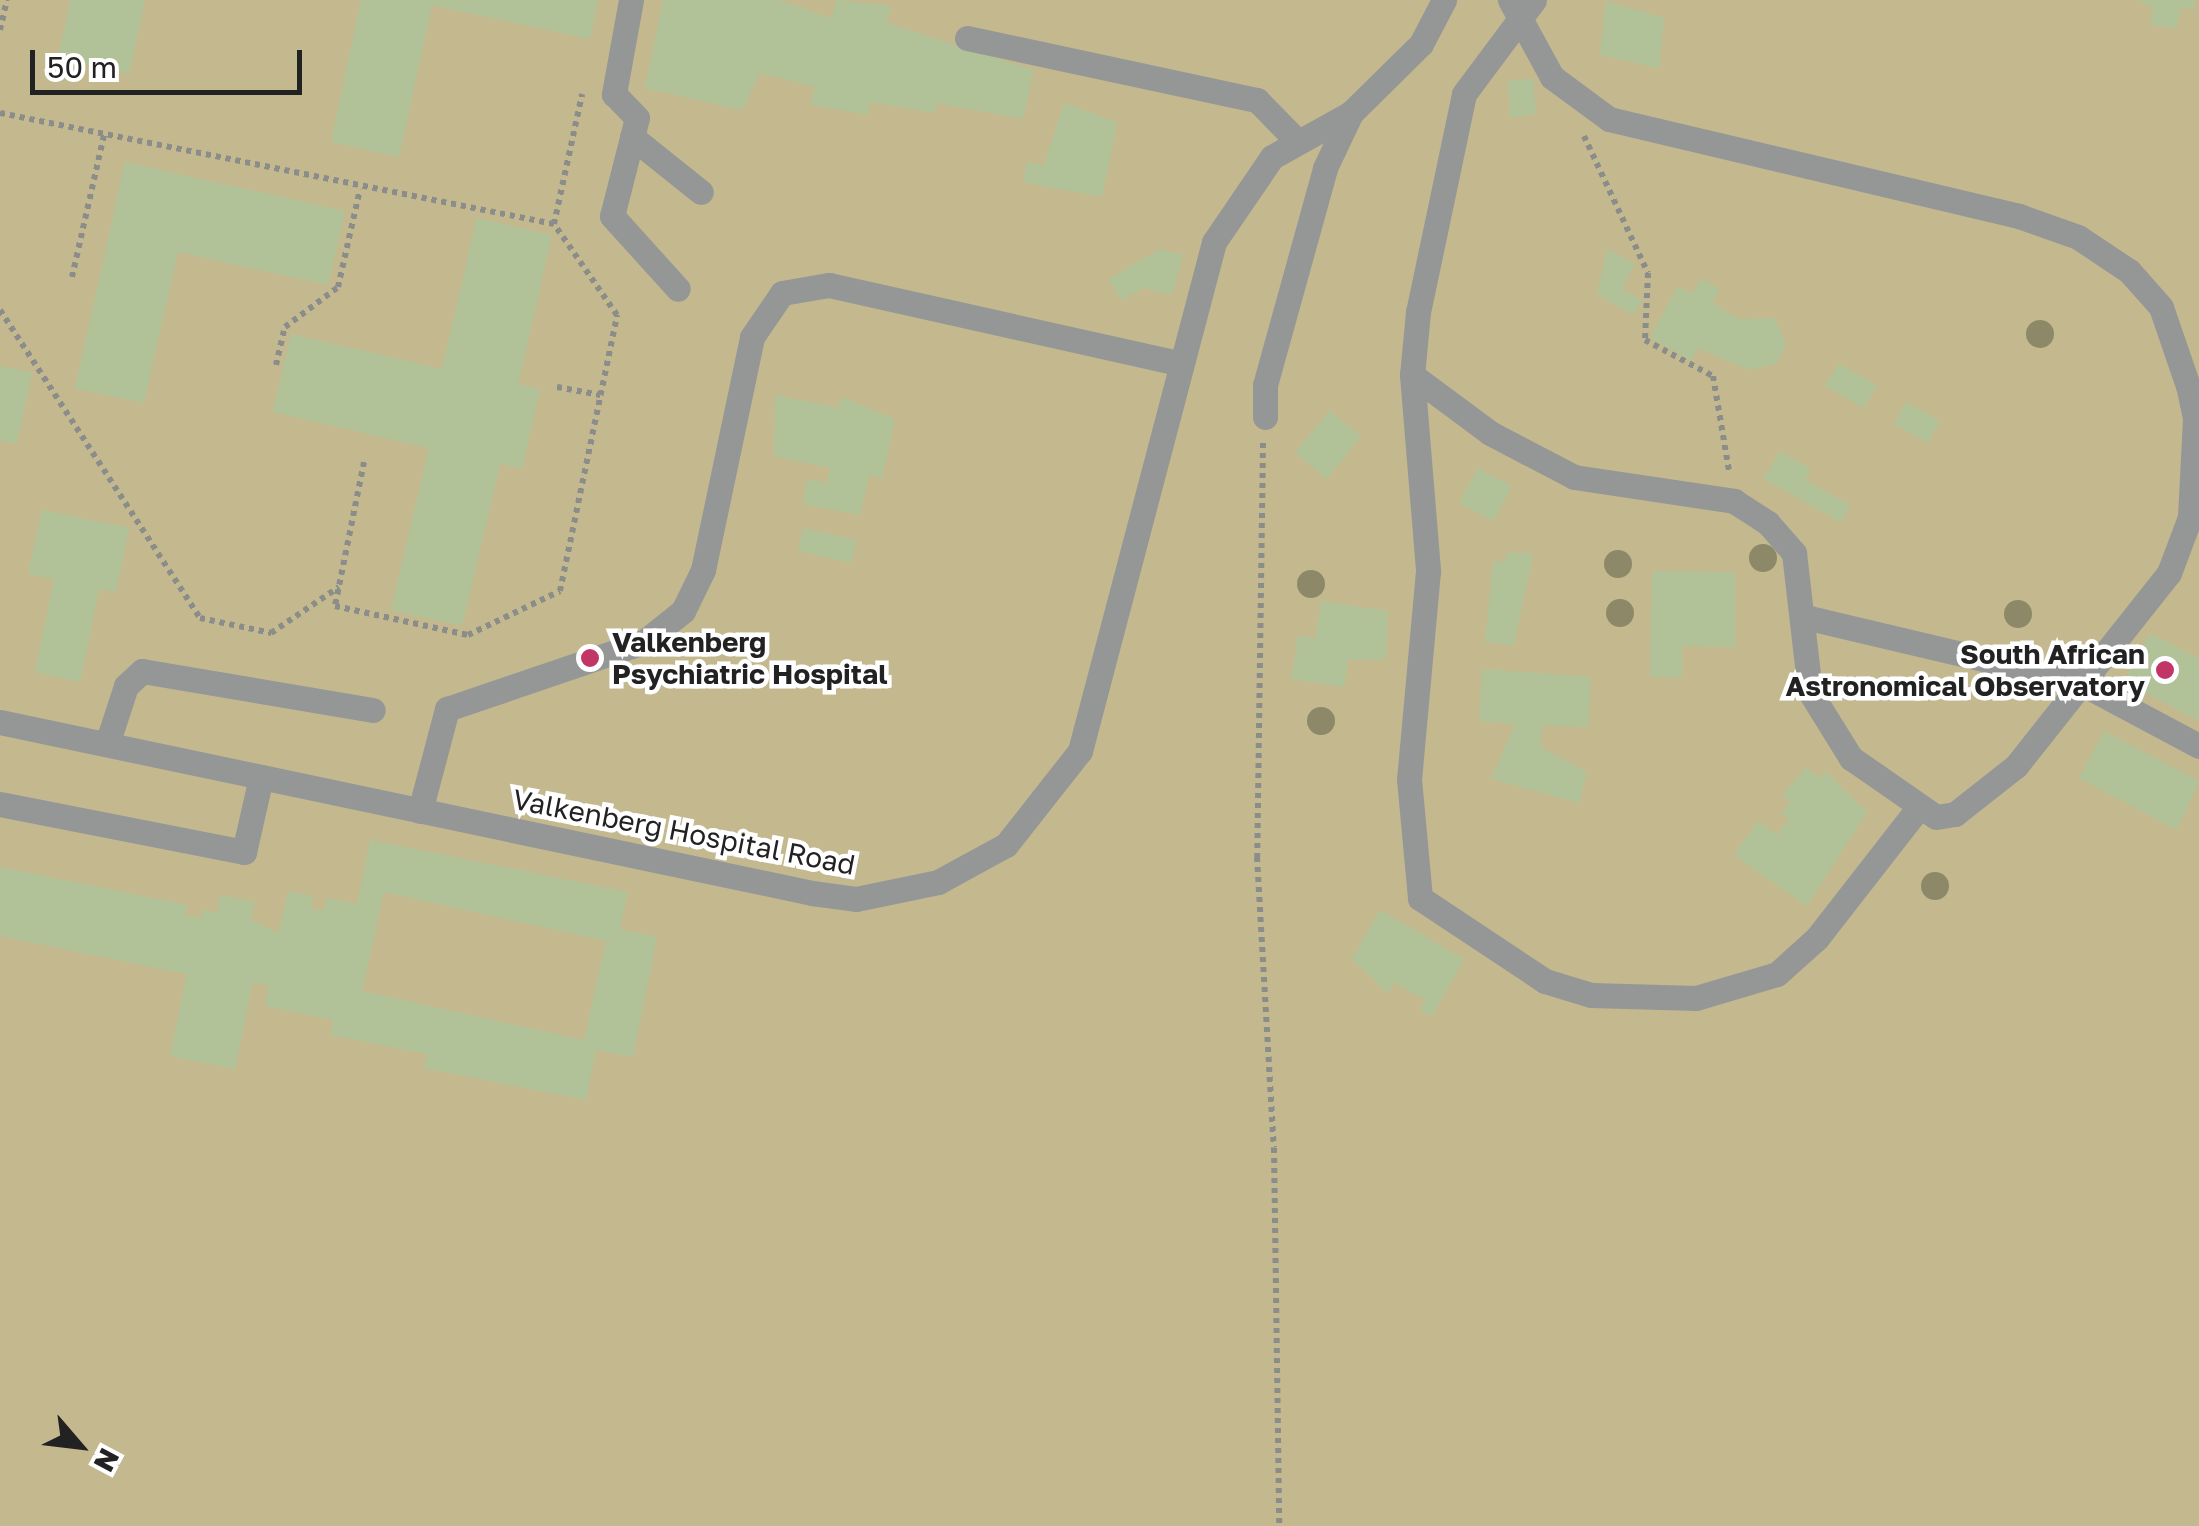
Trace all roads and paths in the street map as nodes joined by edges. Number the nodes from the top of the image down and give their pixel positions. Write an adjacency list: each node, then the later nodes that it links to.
1 (6, 0): 6 (path)
2 (631, 0): 13 (street)
3 (1444, 0): 11 (street)
4 (1534, 0): 5 (street)
5 (1512, 11): 9 (street); 23 (street)
6 (0, 30)
7 (967, 38): 14 (street)
8 (587, 75): 17 (path)
9 (1577, 101): 27 (street); 29 (path)
10 (0, 113): 12 (path)
11 (1350, 113): 14 (street, Valkenberg Hospital Road); 26 (street)
12 (104, 135): 15 (path); 18 (path)
13 (632, 137): 16 (street); 19 (street)
14 (1296, 140): 21 (street, Valkenberg Hospital Road)
15 (360, 189): 17 (path); 22 (path)
16 (701, 192)
17 (554, 224): 25 (path)
18 (72, 276)
19 (678, 289)
20 (0, 310): 30 (path)
21 (1181, 364): 39 (street); 39 (street, Valkenberg Hospital Road)
22 (276, 365)
23 (1412, 375): 29 (street); 40 (street)
24 (556, 387): 25 (path)
25 (600, 395): 30 (path)
26 (1265, 417): 41 (path)
27 (2197, 419): 32 (street)
28 (364, 462): 30 (path)
29 (1734, 501): 31 (street)
30 (339, 587)
31 (1805, 617): 32 (street); 40 (street)
32 (2079, 682): 36 (street); 40 (street)
33 (373, 710): 35 (street)
34 (0, 722): 35 (street, Valkenberg Hospital Road)
35 (107, 744): 37 (street, Valkenberg Hospital Road)
36 (2199, 746)
37 (261, 777): 38 (street); 39 (street, Valkenberg Hospital Road)
38 (0, 804)
39 (420, 810)
40 (1916, 810)
41 (1278, 1526)

